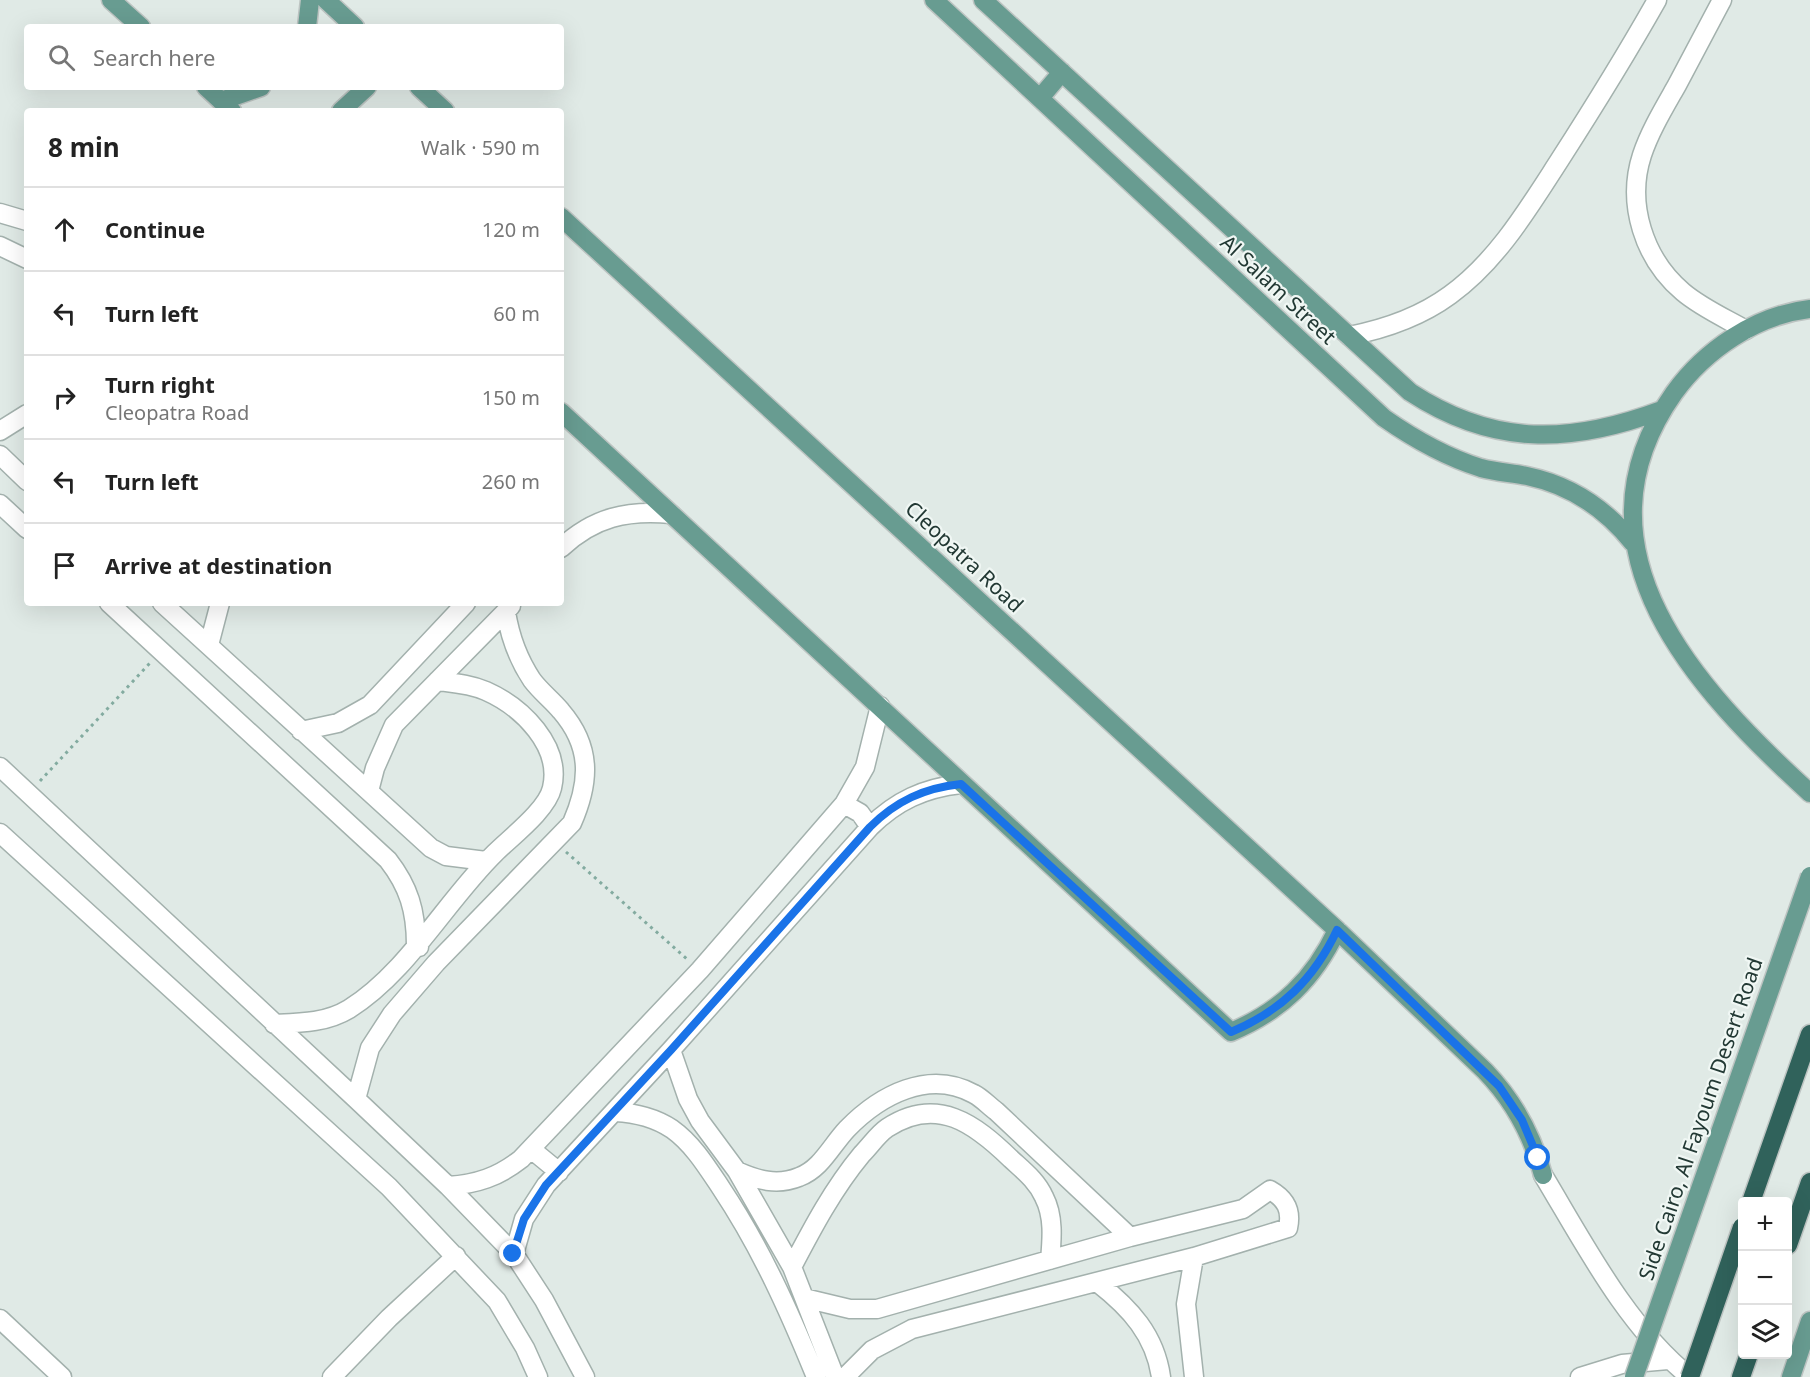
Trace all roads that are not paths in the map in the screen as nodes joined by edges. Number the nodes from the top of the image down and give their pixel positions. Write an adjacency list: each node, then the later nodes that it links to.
1 (111, 0): 8 (main road)
2 (310, 0): 9 (main road)
3 (326, 0): 10 (main road)
4 (934, 0): 16 (main road, Al Salam Street)
5 (982, 0): 11 (main road, Al Salam Street)
6 (1657, 0): 27 (street)
7 (1722, 0): 26 (street)
8 (138, 24)
9 (307, 24)
10 (352, 24)
11 (1062, 72): 16 (main road); 27 (main road, Al Salam Street)
12 (209, 90): 17 (main road)
13 (256, 90): 17 (main road)
14 (364, 90): 18 (main road)
15 (422, 90): 19 (main road)
16 (1040, 98): 37 (main road, Al Salam Street)
17 (227, 108)
18 (344, 108)
19 (442, 108)
20 (0, 213): 21 (street)
21 (24, 220)
22 (564, 220): 59 (main road, Cleopatra Road)
23 (0, 246): 24 (street)
24 (24, 258)
25 (1810, 309): 26 (main road)
26 (1746, 330): 28 (main road)
27 (1349, 336): 28 (main road, Al Salam Street)
28 (1662, 410): 37 (main road)
29 (564, 415): 35 (main road)
30 (24, 416): 31 (street)
31 (0, 431)
32 (0, 455): 33 (street)
33 (24, 478)
34 (0, 504): 36 (street)
35 (671, 514): 38 (street); 47 (main road)
36 (24, 526)
37 (1633, 543): 53 (main road)
38 (564, 547)
39 (112, 606): 60 (street)
40 (165, 606): 44 (street)
41 (219, 606): 44 (street)
42 (463, 606): 46 (street)
43 (509, 607): 45 (street); 61 (street)
44 (209, 645): 49 (street)
45 (437, 681): 48 (street); 57 (street)
46 (370, 705): 48 (street); 49 (street)
47 (880, 706): 51 (main road); 54 (street)
48 (394, 725): 52 (street)
49 (301, 731): 52 (street)
50 (0, 767): 62 (street)
51 (961, 784): 55 (street); 59 (main road)
52 (369, 791): 57 (street)
53 (1810, 793)
54 (844, 804): 55 (street); 69 (street)
55 (870, 827): 64 (street)
56 (0, 833): 80 (street)
57 (486, 861): 60 (street)
58 (1810, 876): 102 (main road, Side Cairo, Al Fayoum Desert Road, bridge)
59 (1337, 930): 72 (main road, Cleopatra Road)
60 (416, 945): 61 (street); 62 (street)
61 (436, 963): 65 (street)
62 (274, 1024): 65 (street)
63 (1810, 1034): 75 (highway)
64 (671, 1050): 66 (street); 67 (street)
65 (356, 1099): 74 (street)
66 (615, 1112): 68 (street); 70 (street)
67 (700, 1121): 68 (street); 71 (street)
68 (682, 1137): 98 (street)
69 (531, 1149): 70 (street); 74 (street)
70 (559, 1172): 79 (street)
71 (737, 1172): 77 (street); 83 (street)
72 (1542, 1175): 91 (street)
73 (1810, 1182): 76 (highway)
74 (448, 1186): 79 (street)
75 (1754, 1197)
76 (1792, 1234)
77 (1130, 1237): 81 (street); 82 (street)
78 (1738, 1241): 103 (highway, bridge)
79 (513, 1254): 97 (street)
80 (456, 1256): 95 (street); 96 (street)
81 (1194, 1257): 84 (street); 92 (street)
82 (1050, 1260): 83 (street); 86 (street)
83 (792, 1267): 85 (street)
84 (1098, 1283): 89 (street); 94 (street)
85 (804, 1298): 86 (street); 99 (street)
86 (905, 1302): 89 (street)
87 (0, 1318): 93 (street)
88 (1810, 1321): 105 (main road)
89 (912, 1329): 100 (street)
90 (1747, 1359): 104 (highway)
91 (1668, 1360): 101 (street); 103 (street)
92 (1194, 1373): 94 (street)
93 (56, 1375)
94 (1161, 1376)
95 (332, 1377)
96 (538, 1377)
97 (585, 1377)
98 (816, 1377)
99 (835, 1377)
100 (845, 1377)
101 (1580, 1377)
102 (1634, 1377)
103 (1690, 1377)
104 (1741, 1377)
105 (1791, 1377)

